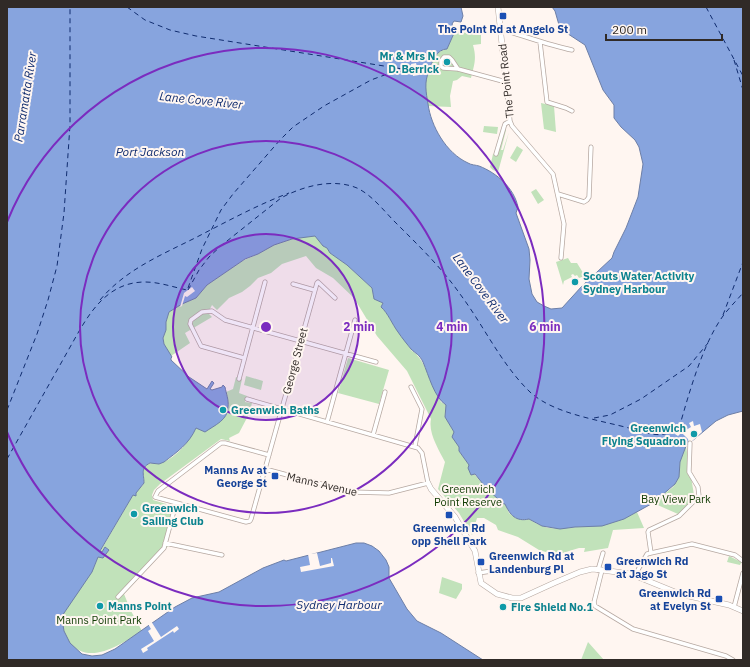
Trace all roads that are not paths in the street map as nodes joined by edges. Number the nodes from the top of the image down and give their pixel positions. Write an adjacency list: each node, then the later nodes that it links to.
1 (498, 7): 2 (street, The Point Road)
2 (500, 29): 3 (street); 6 (street, The Point Road)
3 (540, 42): 4 (street); 7 (street)
4 (572, 50)
5 (458, 69): 5 (street); 6 (street)
6 (506, 82): 8 (street, The Point Road)
7 (572, 112)
8 (510, 121): 10 (street); 11 (street, The Point Road)
9 (591, 147): 11 (street)
10 (496, 154)
11 (558, 194): 12 (street, The Point Road)
12 (562, 258)
13 (265, 282): 18 (street)
14 (293, 284): 15 (street)
15 (314, 290): 16 (street); 19 (street, George Street)
16 (335, 298)
17 (355, 320): 20 (street)
18 (253, 328): 19 (street); 21 (street); 21 (street)
19 (300, 342): 20 (street); 27 (street, George Street)
20 (345, 354): 22 (street); 28 (street)
21 (244, 358): 23 (street)
22 (376, 362)
23 (239, 379)
24 (411, 387): 31 (street)
25 (385, 392): 29 (street)
26 (247, 399): 27 (street)
27 (281, 409): 28 (street); 32 (street, George Street)
28 (327, 422): 29 (street)
29 (373, 435): 31 (street)
30 (690, 443): 38 (street)
31 (414, 446): 34 (street)
32 (269, 454): 33 (street, George Street); 35 (street)
33 (264, 469): 34 (street, Manns Avenue); 35 (street, George Street)
34 (428, 483): 43 (street)
35 (176, 504): 36 (street)
36 (165, 543): 39 (street); 46 (street)
37 (603, 553): 42 (street)
38 (651, 553): 40 (street); 45 (street)
39 (222, 555)
40 (743, 561)
41 (506, 569): 43 (street)
42 (600, 570): 43 (street); 45 (street); 49 (street)
43 (478, 573)
44 (743, 573): 47 (street)
45 (635, 575): 47 (street)
46 (118, 597)
47 (734, 607): 48 (street)
48 (743, 611)
49 (722, 655): 50 (street); 51 (street)
50 (720, 660)
51 (733, 660)

